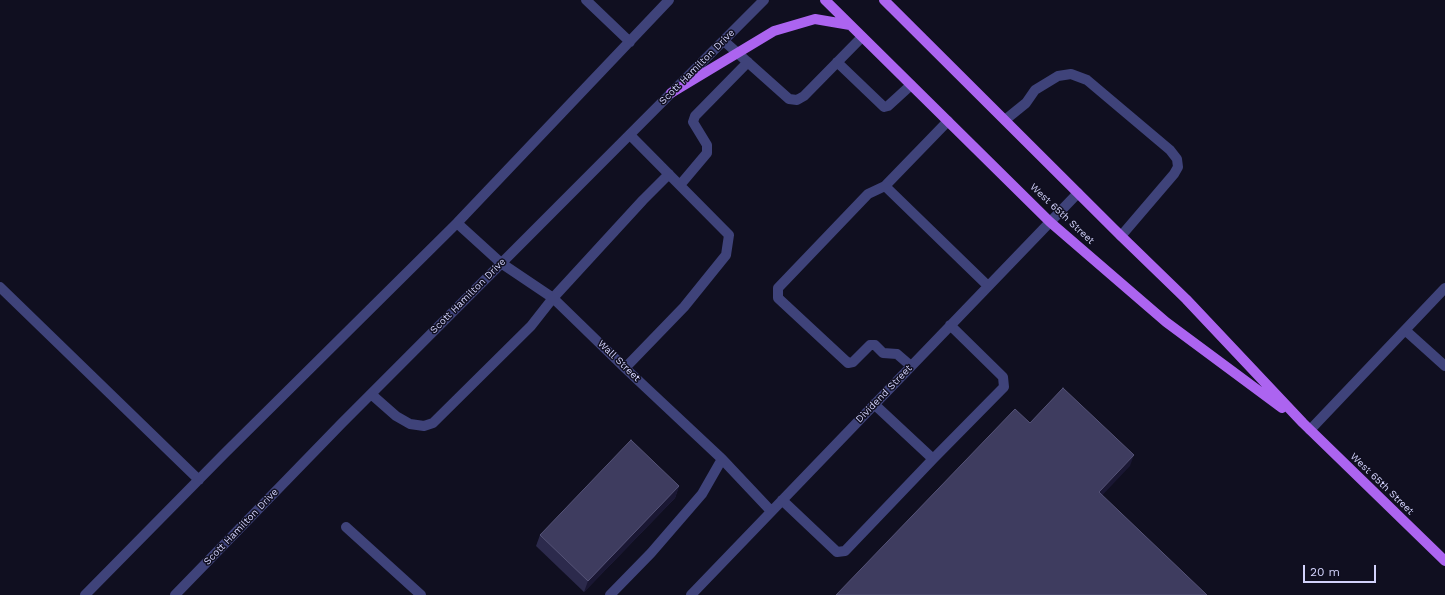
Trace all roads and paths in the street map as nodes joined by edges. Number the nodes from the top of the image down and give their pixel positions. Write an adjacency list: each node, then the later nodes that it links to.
1 (586, 0): 9 (street)
2 (669, 0): 9 (street)
3 (764, 0): 8 (street, Scott Hamilton Drive)
4 (825, 0): 6 (main road, West 65th Street)
5 (884, 0): 15 (main road, West 65th Street)
6 (850, 25): 7 (main road, West 65th Street); 10 (main road)
7 (862, 37): 12 (street); 13 (main road, West 65th Street)
8 (724, 40): 10 (street); 14 (street, Scott Hamilton Drive)
9 (630, 42): 23 (street)
10 (738, 53): 11 (street); 14 (main road)
11 (748, 62): 12 (street); 19 (street)
12 (837, 62): 13 (street)
13 (911, 85): 16 (main road, West 65th Street)
14 (671, 93): 17 (street, Scott Hamilton Drive)
15 (1005, 120): 21 (main road, West 65th Street); 24 (street)
16 (948, 121): 20 (street); 22 (main road, West 65th Street)
17 (630, 135): 18 (street); 25 (street, Scott Hamilton Drive)
18 (669, 174): 19 (street); 29 (street)
19 (680, 185): 34 (street)
20 (885, 186): 26 (street); 32 (street)
21 (1078, 193): 22 (street, Dividend Street); 24 (main road, West 65th Street)
22 (1050, 222): 26 (street, Dividend Street); 37 (main road, West 65th Street)
23 (457, 223): 25 (street, Wall Street); 40 (street)
24 (1121, 236): 37 (main road, West 65th Street)
25 (501, 263): 29 (street, Wall Street); 35 (street, Scott Hamilton Drive)
26 (988, 286): 30 (street, Dividend Street)
27 (0, 287): 40 (street)
28 (1445, 288): 31 (street)
29 (553, 298): 34 (street, Wall Street); 35 (street)
30 (950, 326): 32 (street, Dividend Street); 39 (street)
31 (1406, 330): 33 (street); 37 (street)
32 (911, 366): 36 (street, Dividend Street)
33 (1445, 366)
34 (625, 368): 38 (street, Wall Street)
35 (371, 394): 46 (street, Scott Hamilton Drive)
36 (874, 404): 39 (street); 41 (street, Dividend Street)
37 (1306, 427): 44 (main road, West 65th Street)
38 (722, 459): 42 (street, Wall Street); 48 (street)
39 (933, 459): 41 (street)
40 (199, 480): 45 (street)
41 (782, 500): 42 (street, Dividend Street)
42 (771, 511): 49 (street, Dividend Street)
43 (346, 527): 47 (street)
44 (1445, 561)
45 (85, 595)
46 (175, 595)
47 (420, 595)
48 (610, 595)
49 (691, 595)

